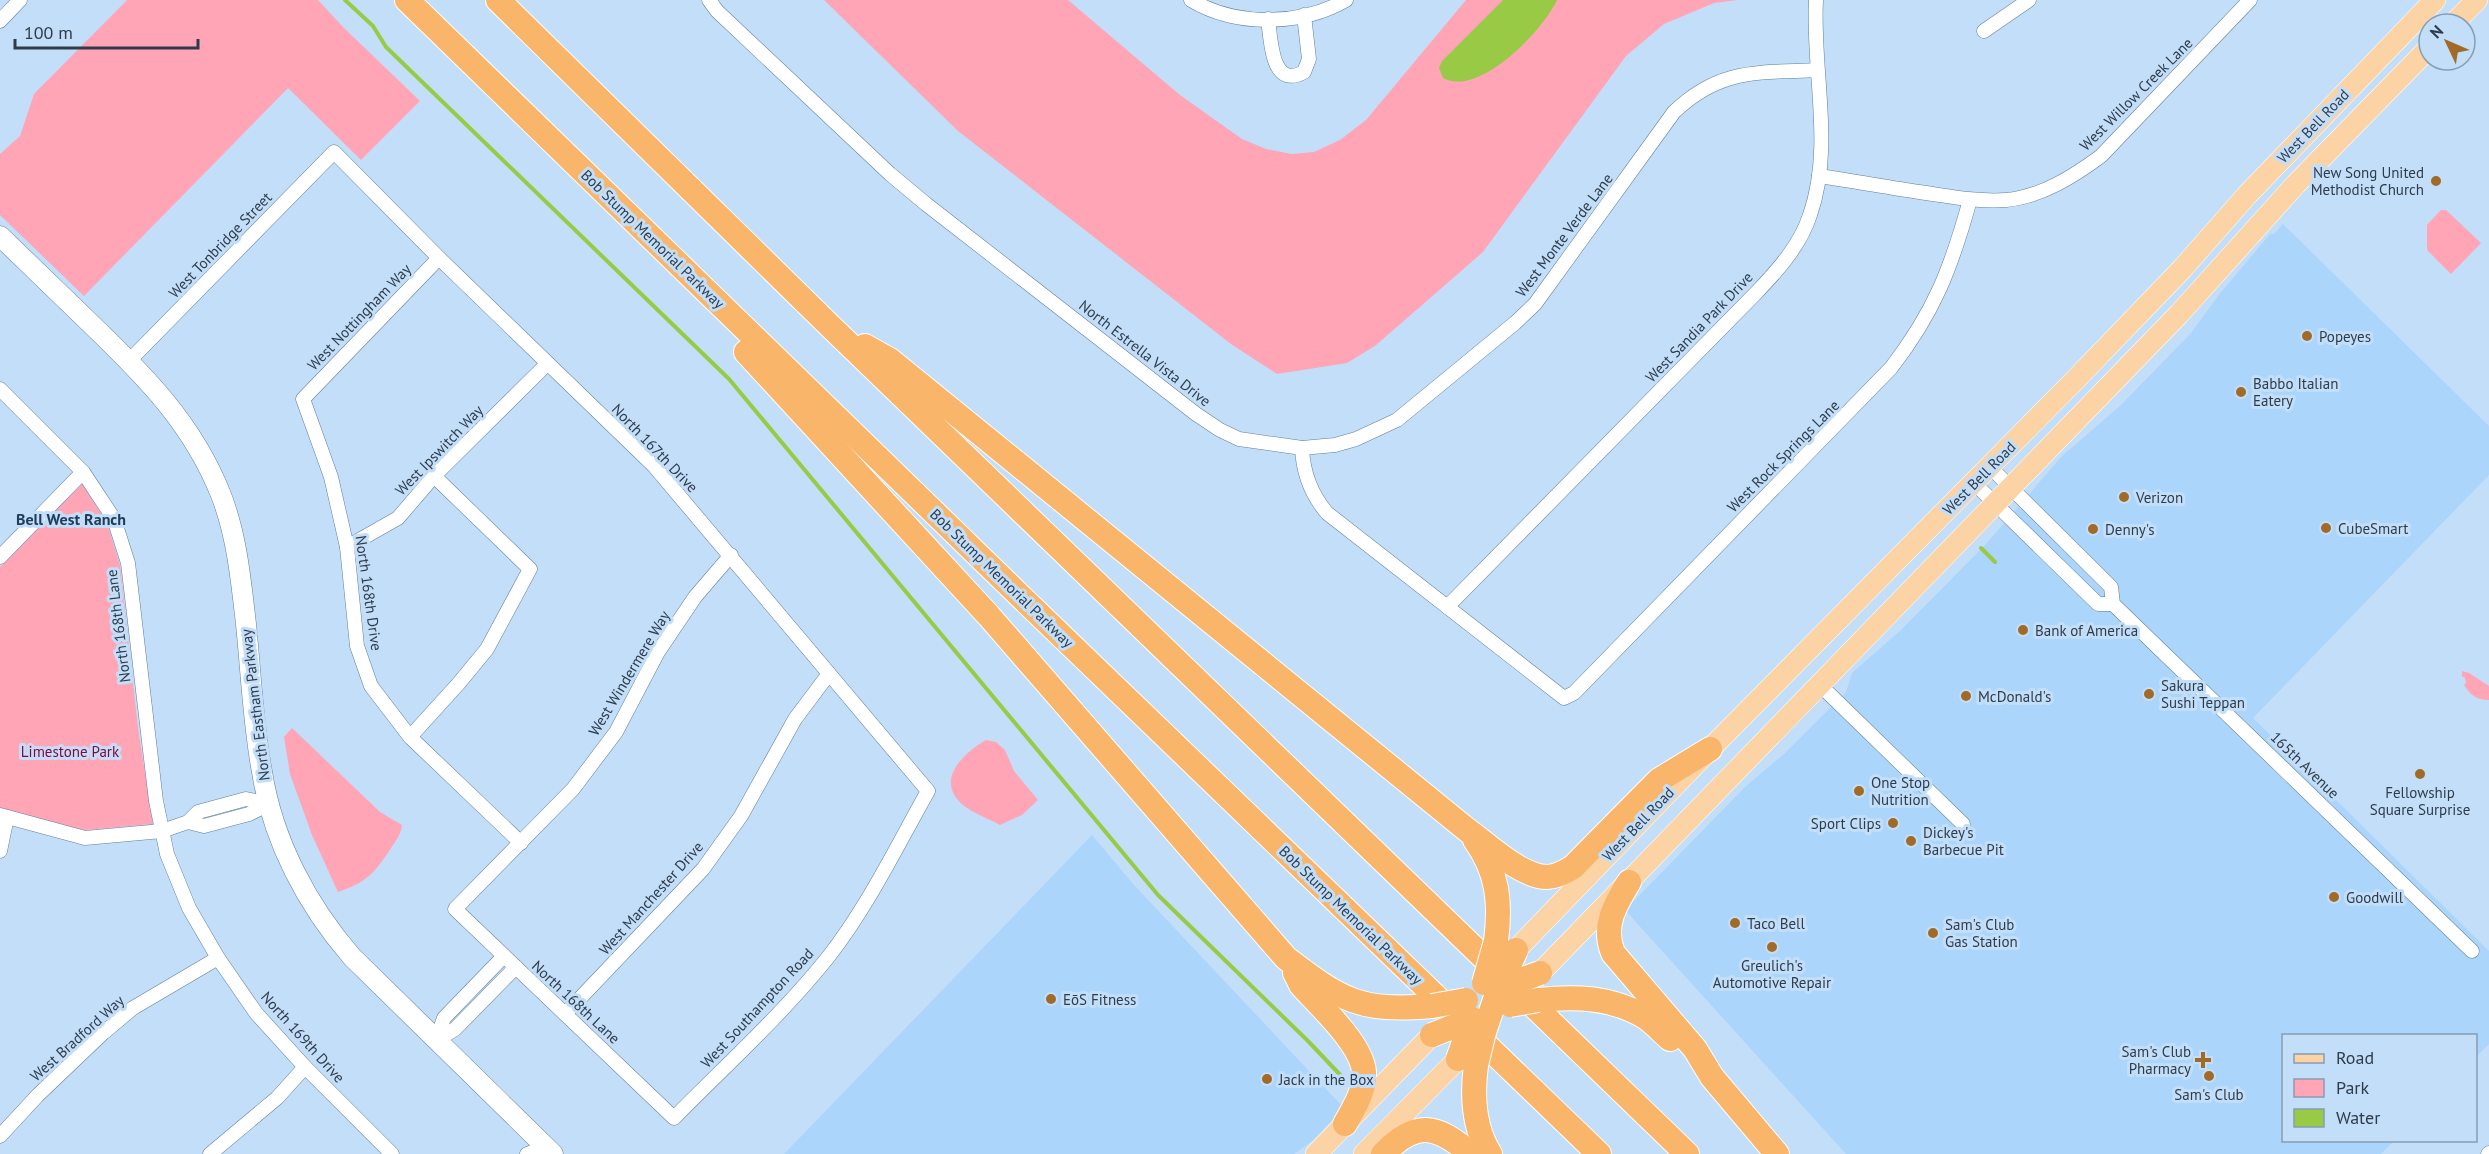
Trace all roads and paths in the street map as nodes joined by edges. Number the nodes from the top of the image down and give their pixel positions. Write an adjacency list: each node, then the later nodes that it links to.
1 (20, 0): 15 (street)
2 (407, 0): 19 (highway, Bob Stump Memorial Parkway)
3 (498, 0): 27 (highway)
4 (709, 0): 32 (street, North Estrella Vista Drive)
5 (1191, 0): 14 (street)
6 (1346, 0): 13 (street)
7 (1816, 0): 18 (street, West Sandia Park Drive)
8 (2029, 0): 16 (street)
9 (2250, 0): 23 (street, West Willow Creek Lane)
10 (2435, 0): 22 (main road, West Bell Road)
11 (2477, 0): 12 (main road)
12 (2465, 12)
13 (1304, 15): 14 (street); 14 (street)
14 (1268, 19)
15 (0, 21)
16 (1984, 31)
17 (2417, 60): 24 (main road, West Bell Road)
18 (1817, 70): 21 (street, West Sandia Park Drive); 32 (street, West Monte Verde Lane)
19 (528, 118): 61 (highway); 83 (highway, Bob Stump Memorial Parkway)
20 (334, 152): 26 (street, North 167th Drive); 28 (street, West Tonbridge Street)
21 (1819, 176): 23 (street, West Willow Creek Lane); 42 (street, West Sandia Park Drive)
22 (2247, 195): 24 (main road); 33 (main road, West Bell Road)
23 (1970, 200): 42 (street, West Rock Springs Lane)
24 (2269, 214): 37 (main road, West Bell Road)
25 (0, 237): 28 (street, North Eastham Parkway)
26 (439, 258): 29 (street, North 167th Drive); 31 (street, West Nottingham Way)
27 (827, 323): 51 (highway); 84 (highway)
28 (129, 361): 48 (street, North Eastham Parkway)
29 (547, 364): 35 (street, West Ipswitch Way); 39 (street, North 167th Drive)
30 (0, 389): 34 (street, North 168th Lane)
31 (303, 399): 38 (street, North 168th Drive)
32 (1302, 448): 42 (street)
33 (1990, 468): 36 (main road, West Bell Road); 37 (street, 165th Avenue)
34 (83, 472): 40 (street); 52 (street, North 168th Lane)
35 (434, 476): 38 (street, West Ipswitch Way); 45 (street)
36 (1974, 483): 37 (street, 165th Avenue); 46 (main road, West Bell Road)
37 (2002, 496): 41 (street, 165th Avenue); 41 (street, 165th Avenue); 44 (main road, West Bell Road)
38 (347, 547): 45 (street, North 168th Drive)
39 (731, 555): 43 (street, North 167th Drive); 53 (street, West Windermere Way)
40 (0, 557)
41 (2113, 604): 58 (street, 165th Avenue)
42 (1447, 608)
43 (828, 675): 47 (street, North 167th Drive); 65 (street, West Manchester Drive)
44 (1819, 684): 50 (street); 55 (main road, West Bell Road)
45 (410, 737): 53 (street, North 168th Drive)
46 (1710, 749): 51 (highway); 57 (main road, West Bell Road)
47 (928, 791): 71 (street, West Southampton Road)
48 (269, 804): 52 (street); 67 (street, North Eastham Parkway)
49 (4, 816): 52 (street); 54 (street)
50 (1963, 824)
51 (1466, 829): 64 (highway, bridge)
52 (162, 831): 60 (street, North 169th Drive)
53 (521, 843): 56 (street, West Windermere Way)
54 (0, 851)
55 (1629, 882): 63 (main road, West Bell Road); 70 (highway)
56 (455, 909): 59 (street, North 168th Lane)
57 (1516, 950): 64 (highway, bridge)
58 (2472, 951)
59 (504, 956): 62 (street, North 168th Lane); 67 (street)
60 (218, 958): 68 (street, North 169th Drive); 73 (street, West Bradford Way)
61 (1286, 958): 64 (highway, bridge); 72 (highway)
62 (516, 967): 65 (street, North 168th Lane); 67 (street)
63 (1540, 973): 64 (highway, bridge)
64 (1486, 1004): 66 (highway, bridge); 69 (highway, bridge); 70 (highway, bridge)
65 (566, 1014): 71 (street, North 168th Lane)
66 (1432, 1035): 72 (main road)
67 (436, 1041): 74 (street, North Eastham Parkway)
68 (305, 1066): 75 (street); 76 (street, North 169th Drive)
69 (1466, 1067): 79 (main road); 82 (highway)
70 (1712, 1077): 85 (highway)
71 (674, 1118)
72 (1345, 1124): 78 (main road)
73 (0, 1136)
74 (547, 1152): 77 (street)
75 (210, 1154)
76 (392, 1154)
77 (527, 1154)
78 (1316, 1154)
79 (1364, 1154)
80 (1383, 1154): 81 (highway)
81 (1470, 1154)
82 (1490, 1154)
83 (1599, 1154)
84 (1687, 1154)
85 (1777, 1154)

